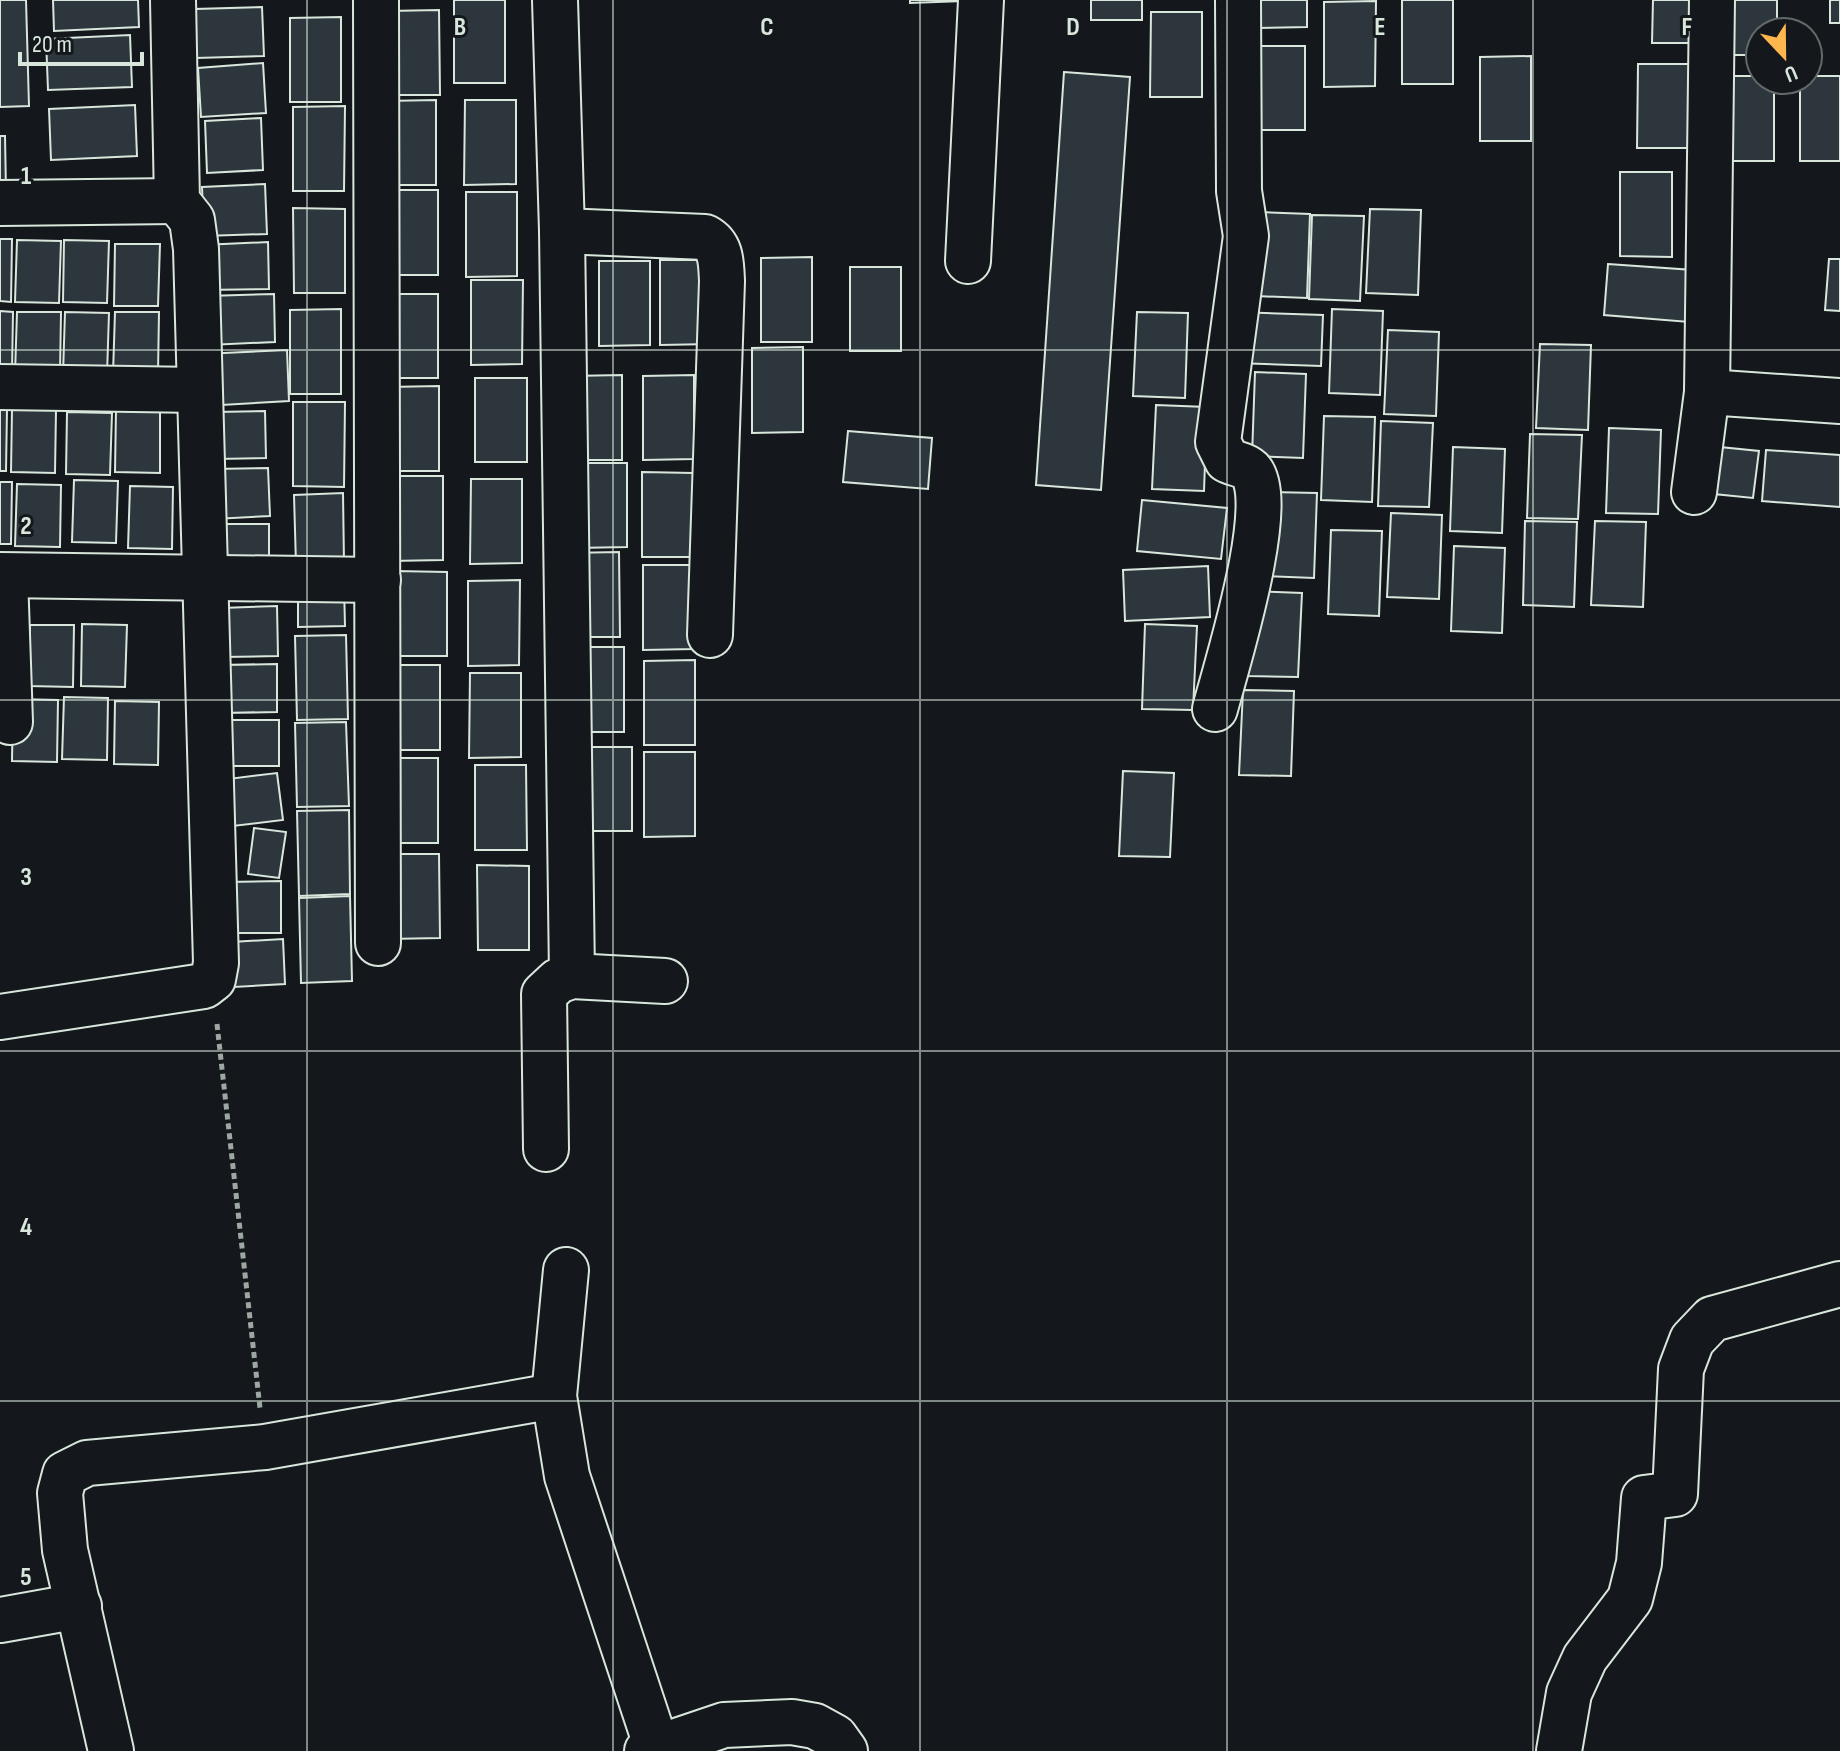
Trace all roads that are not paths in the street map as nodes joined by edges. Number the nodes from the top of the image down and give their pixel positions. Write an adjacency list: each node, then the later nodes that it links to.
1 (173, 0): 7 (street)
2 (376, 0): 18 (street)
3 (555, 0): 9 (street)
4 (981, 0): 10 (street)
5 (1238, 0): 20 (street)
6 (1712, 0): 13 (street)
7 (177, 201): 8 (street); 12 (street)
8 (0, 203)
9 (562, 231): 19 (street); 23 (street)
10 (968, 261)
11 (0, 387): 12 (street)
12 (199, 390): 17 (street)
13 (1707, 392): 14 (street); 15 (street)
14 (1840, 401)
15 (1694, 492)
16 (2, 576): 17 (street); 21 (street)
17 (204, 576): 18 (street); 25 (street)
18 (378, 580): 22 (street)
19 (710, 635)
20 (1215, 709)
21 (10, 722)
22 (378, 943)
23 (572, 976): 24 (street); 26 (street)
24 (665, 981)
25 (0, 1017)
26 (546, 1149)
27 (566, 1270): 29 (street)
28 (1840, 1284): 35 (street)
29 (554, 1396): 30 (street); 32 (street)
30 (79, 1606): 31 (street); 33 (street)
31 (0, 1620)
32 (652, 1749): 34 (street)
33 (111, 1751)
34 (845, 1751)
35 (1559, 1751)

